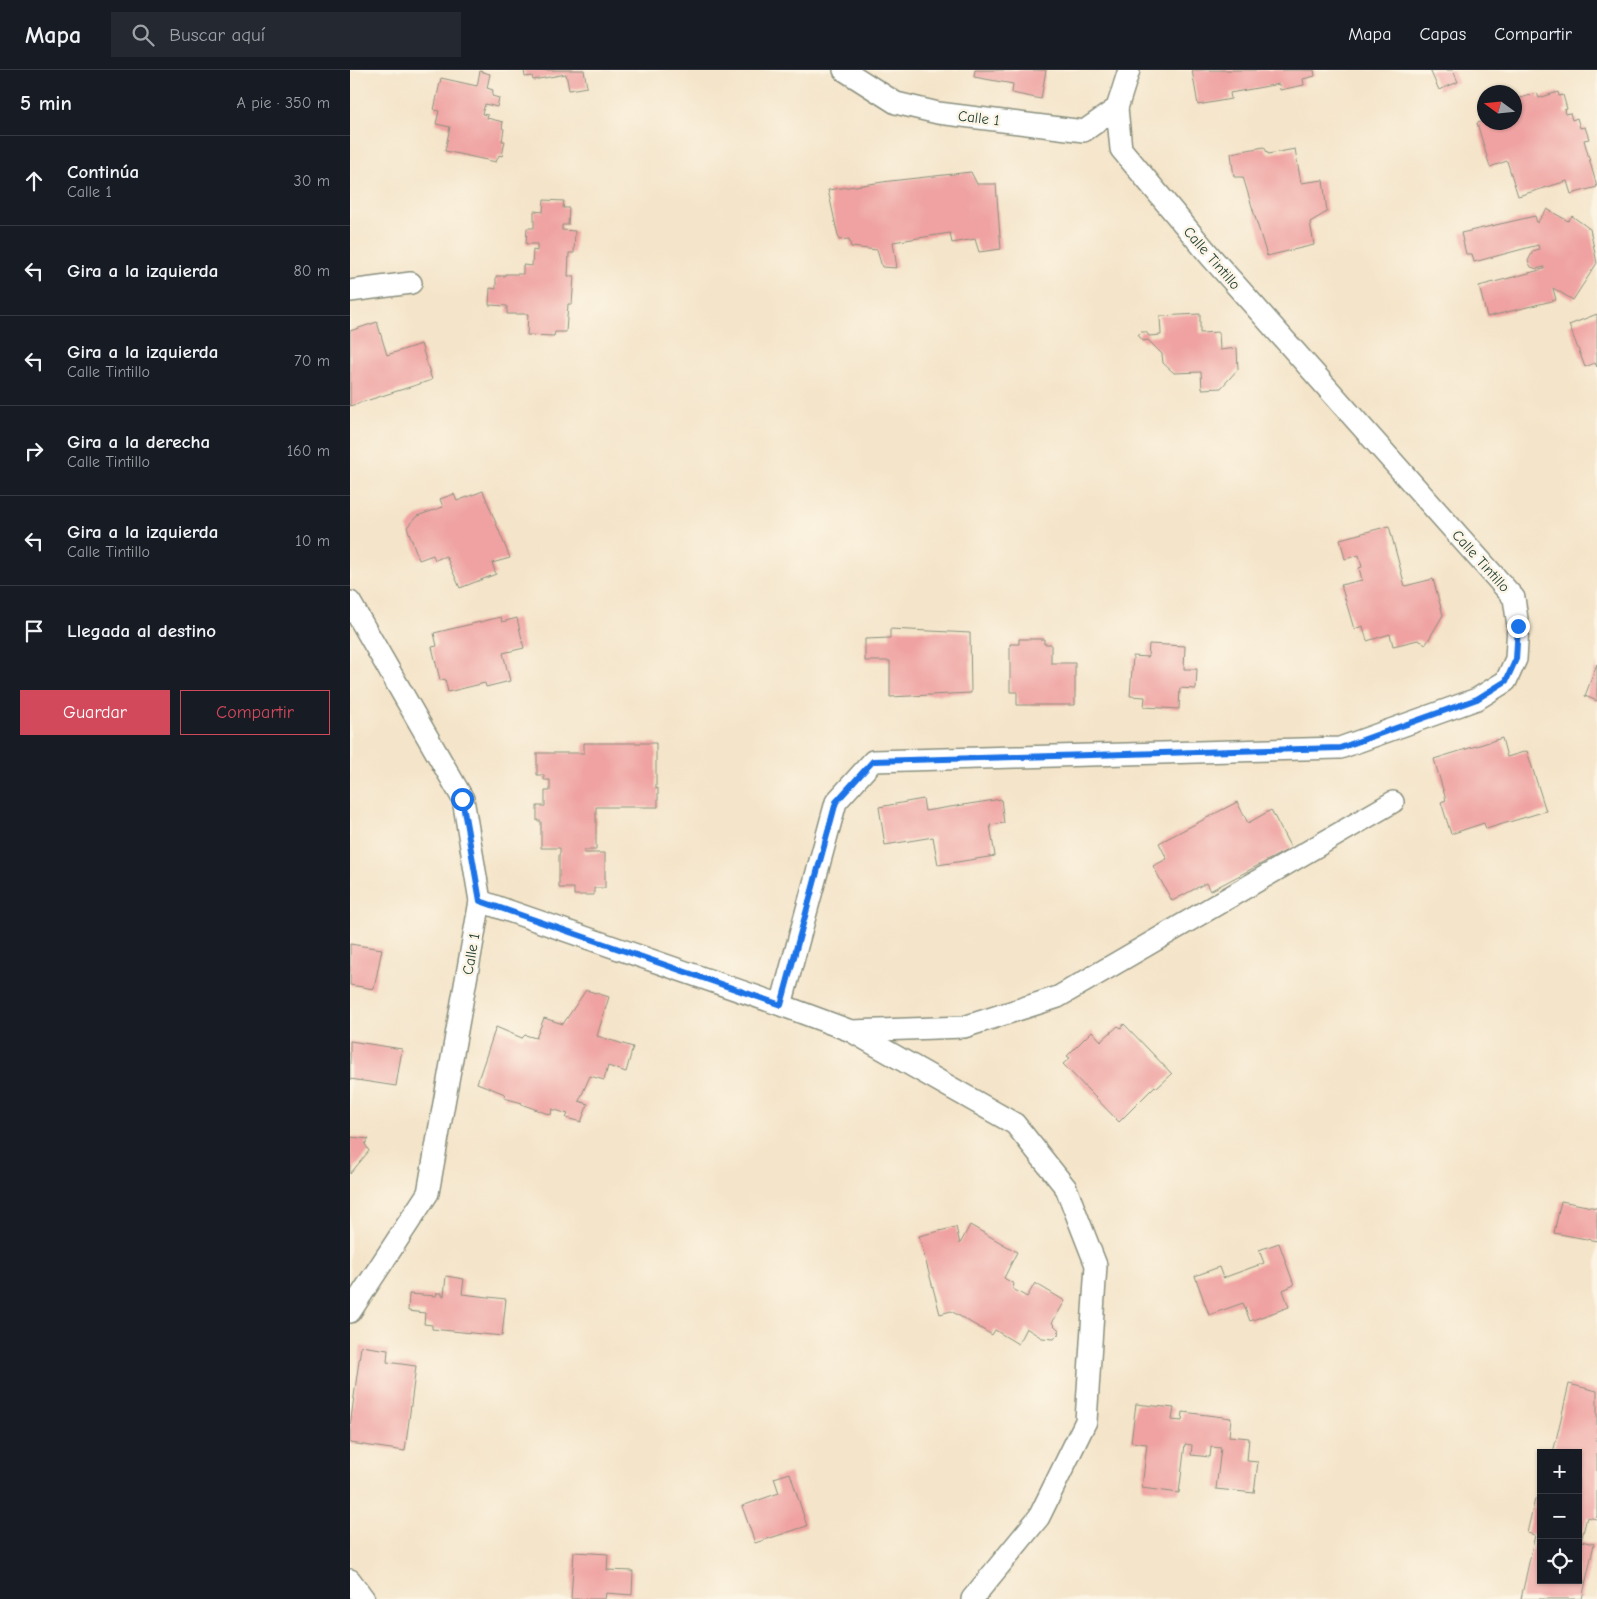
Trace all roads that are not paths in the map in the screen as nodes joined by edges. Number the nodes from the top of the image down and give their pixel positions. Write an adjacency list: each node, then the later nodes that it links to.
1 (844, 70): 3 (street, Calle 1)
2 (1129, 70): 3 (street, Calle Tintillo)
3 (1117, 108): 9 (street, Calle Tintillo)
4 (411, 283): 5 (street)
5 (350, 291)
6 (350, 602): 8 (street, Calle 1)
7 (1393, 802): 10 (street)
8 (480, 901): 9 (street); 11 (street, Calle 1)
9 (781, 1005): 10 (street)
10 (851, 1031): 14 (street)
11 (350, 1312)
12 (350, 1580): 13 (street)
13 (364, 1599)
14 (972, 1599)

